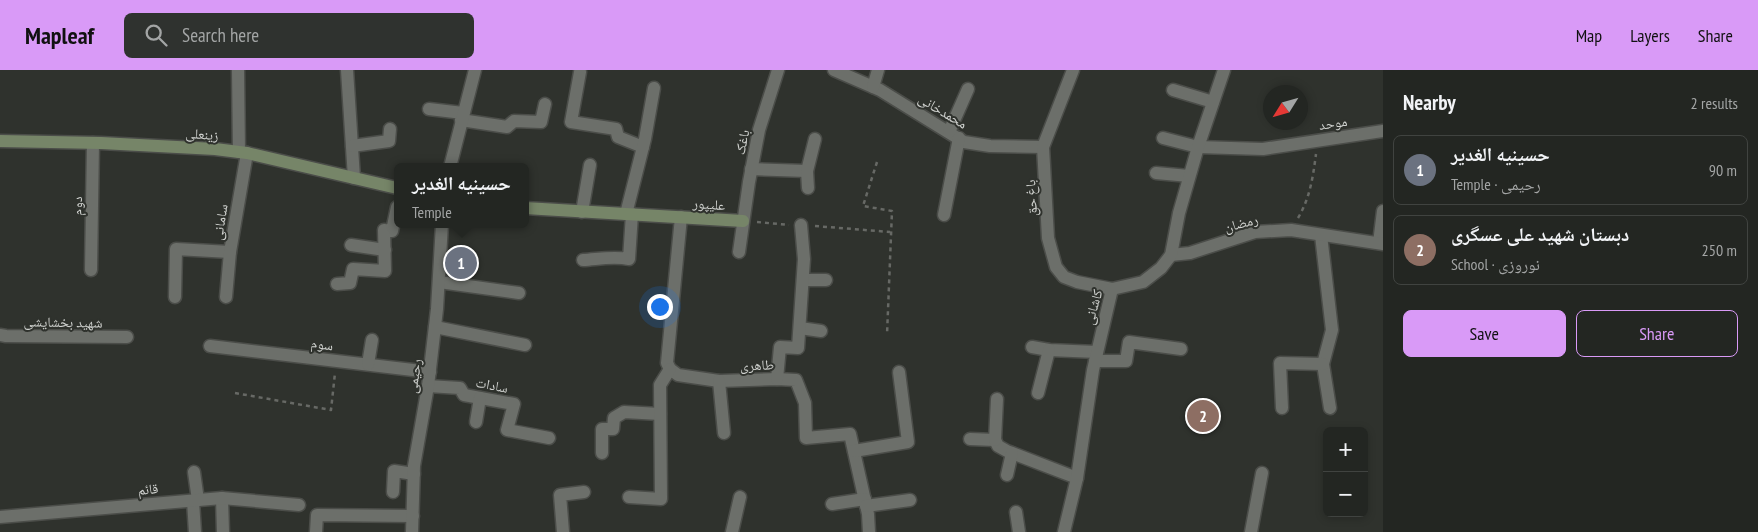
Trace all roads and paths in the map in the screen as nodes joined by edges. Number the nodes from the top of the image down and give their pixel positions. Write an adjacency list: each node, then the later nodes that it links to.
1 (238, 70): 30 (street, سامانی)
2 (347, 70): 27 (street)
3 (475, 70): 17 (street)
4 (778, 70): 34 (street, باغک)
5 (834, 70): 10 (street, محمدخانی)
6 (878, 70): 10 (street)
7 (1073, 70): 28 (street, باغ حق)
8 (1224, 70): 14 (street)
9 (580, 72): 26 (street)
10 (873, 87): 20 (street, محمدخانی)
11 (654, 88): 26 (street)
12 (968, 90): 20 (street)
13 (1174, 90): 14 (street)
14 (1213, 102): 29 (street)
15 (544, 104): 17 (street)
16 (429, 109): 17 (street)
17 (462, 117): 32 (street)
18 (390, 129): 27 (street)
19 (1383, 131): 23 (street, موحد)
20 (954, 135): 28 (street, محمدخانی); 45 (street)
21 (1163, 138): 29 (street, موحد)
22 (815, 139): 35 (street)
23 (1318, 140): 29 (street, موحد); 51 (path)
24 (0, 141): 25 (street, زینعلی)
25 (93, 143): 30 (street, زینعلی); 61 (street, دوم)
26 (644, 143): 44 (street)
27 (352, 146): 38 (street)
28 (1043, 147): 66 (street, باغ حق)
29 (1198, 147): 37 (street)
30 (243, 153): 38 (street, زینعلی); 57 (street, سامانی)
31 (876, 162): 52 (path)
32 (451, 163)
33 (590, 165): 43 (street)
34 (751, 169): 35 (street); 48 (street, باغک)
35 (807, 171): 40 (street)
36 (1156, 173): 37 (street)
37 (1189, 176): 59 (street)
38 (354, 178): 39 (street, زینعلی)
39 (394, 187)
40 (808, 188)
41 (529, 208): 43 (street, علیپور)
42 (1383, 211): 54 (street)
43 (582, 212): 44 (street, علیپور)
44 (629, 214): 46 (street, علیپور); 60 (street)
45 (944, 215)
46 (681, 217): 48 (street, علیپور); 86 (street)
47 (394, 221): 56 (street)
48 (743, 221): 49 (path, علیپور); 58 (street, باغک)
49 (801, 226): 52 (path, علیپور); 62 (street)
50 (442, 228): 64 (street, رحیمی)
51 (1290, 230): 53 (street, رمضان); 59 (street, رمضان)
52 (890, 232): 74 (path)
53 (1321, 235): 54 (street, رمضان); 85 (street)
54 (1381, 243)
55 (351, 245): 56 (street)
56 (385, 250): 65 (street)
57 (230, 252): 68 (street); 69 (street, سامانی)
58 (739, 252)
59 (1171, 255): 66 (street, کاشانی)
60 (583, 260)
61 (91, 270)
62 (803, 280): 63 (street); 71 (street)
63 (826, 280)
64 (439, 282): 67 (street); 70 (street, رحیمی)
65 (337, 284)
66 (1112, 289): 82 (street, کاشانی)
67 (519, 293)
68 (175, 297)
69 (226, 297)
70 (435, 327): 77 (street); 87 (street, رحیمی)
71 (800, 328): 72 (street); 89 (street)
72 (821, 331)
73 (0, 335): 75 (street, شهید بخشایشی)
74 (887, 335)
75 (127, 338)
76 (372, 340): 84 (street)
77 (525, 345)
78 (210, 346): 83 (street, سوم)
79 (1032, 347): 81 (street)
80 (1181, 349): 82 (street)
81 (1049, 350): 82 (street); 93 (street)
82 (1096, 357): 111 (street, کاشانی)
83 (336, 361): 84 (street, سوم); 92 (path)
84 (368, 364): 87 (street, سوم)
85 (1323, 364): 96 (street); 97 (street)
86 (670, 369): 90 (street, طاهری); 98 (street)
87 (430, 372): 91 (street, رحیمی)
88 (899, 372): 104 (street)
89 (777, 379): 90 (street, طاهری); 104 (street, طاهری)
90 (719, 381): 100 (street)
91 (428, 386): 94 (street, سادات); 109 (street, رحیمی)
92 (234, 393)
93 (1038, 393)
94 (480, 398): 99 (street); 101 (street, سادات)
95 (997, 399): 103 (street)
96 (1282, 408)
97 (1330, 408)
98 (660, 414): 106 (street); 114 (street)
99 (476, 422)
100 (724, 433)
101 (549, 438)
102 (970, 439): 103 (street)
103 (995, 440): 105 (street)
104 (854, 451): 119 (street, طاهری)
105 (1012, 452): 110 (street); 111 (street)
106 (602, 453)
107 (194, 472): 117 (street)
108 (1262, 473): 134 (street)
109 (414, 474): 112 (street); 123 (street, رحیمی)
110 (1007, 475)
111 (1077, 478): 133 (street, کاشانی)
112 (393, 492)
113 (584, 492): 129 (street)
114 (629, 497)
115 (740, 497): 130 (street)
116 (222, 498): 117 (street, قائم); 121 (street, قائم); 126 (street)
117 (195, 500): 124 (street, قائم); 125 (street)
118 (910, 500): 119 (street)
119 (865, 502): 120 (street); 131 (street, طاهری)
120 (832, 504)
121 (299, 505)
122 (1016, 512): 132 (street)
123 (413, 516): 127 (street); 128 (street, رحیمی)
124 (0, 517)
125 (195, 532)
126 (223, 532)
127 (316, 532)
128 (412, 532)
129 (563, 532)
130 (732, 532)
131 (870, 532)
132 (1019, 532)
133 (1064, 532)
134 (1251, 532)

